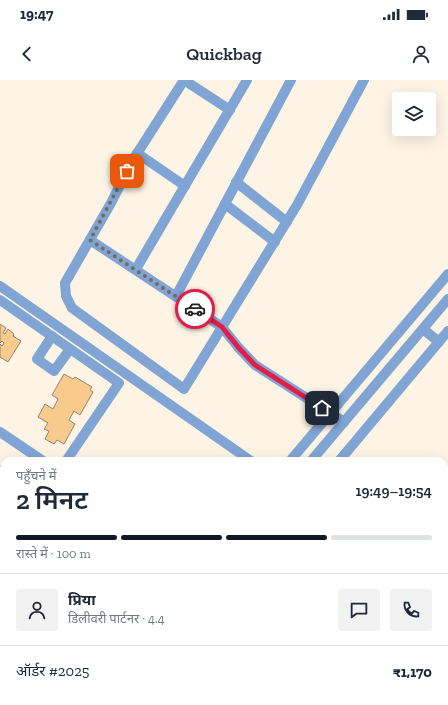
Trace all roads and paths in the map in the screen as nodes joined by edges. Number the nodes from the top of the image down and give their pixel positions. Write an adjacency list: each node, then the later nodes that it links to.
1 (184, 80): 5 (street); 6 (street)
2 (248, 80): 5 (street)
3 (291, 80): 7 (street)
4 (364, 80): 10 (street)
5 (230, 110): 8 (street)
6 (137, 153): 8 (street); 11 (street)
7 (236, 182): 9 (street); 10 (street)
8 (185, 186): 13 (street)
9 (225, 204): 12 (street); 16 (street)
10 (287, 222): 12 (street)
11 (90, 240): 13 (street); 19 (street)
12 (275, 242): 19 (street)
13 (136, 269): 16 (street)
14 (448, 274): 25 (street)
15 (0, 286): 30 (street)
16 (176, 296): 19 (street)
17 (448, 299): 20 (street)
18 (0, 300): 22 (street)
19 (222, 327): 25 (street)
20 (423, 329): 23 (street); 26 (street)
21 (448, 331): 23 (street)
22 (52, 336): 24 (street); 24 (street)
23 (439, 342): 33 (street)
24 (70, 349): 29 (street)
25 (330, 414): 26 (street); 31 (street)
26 (344, 422): 32 (street)
27 (0, 432): 28 (street)
28 (37, 457)
29 (69, 457)
30 (245, 457)
31 (293, 457)
32 (314, 457)
33 (342, 457)
34 (0, 587): 35 (street)
35 (0, 597)

